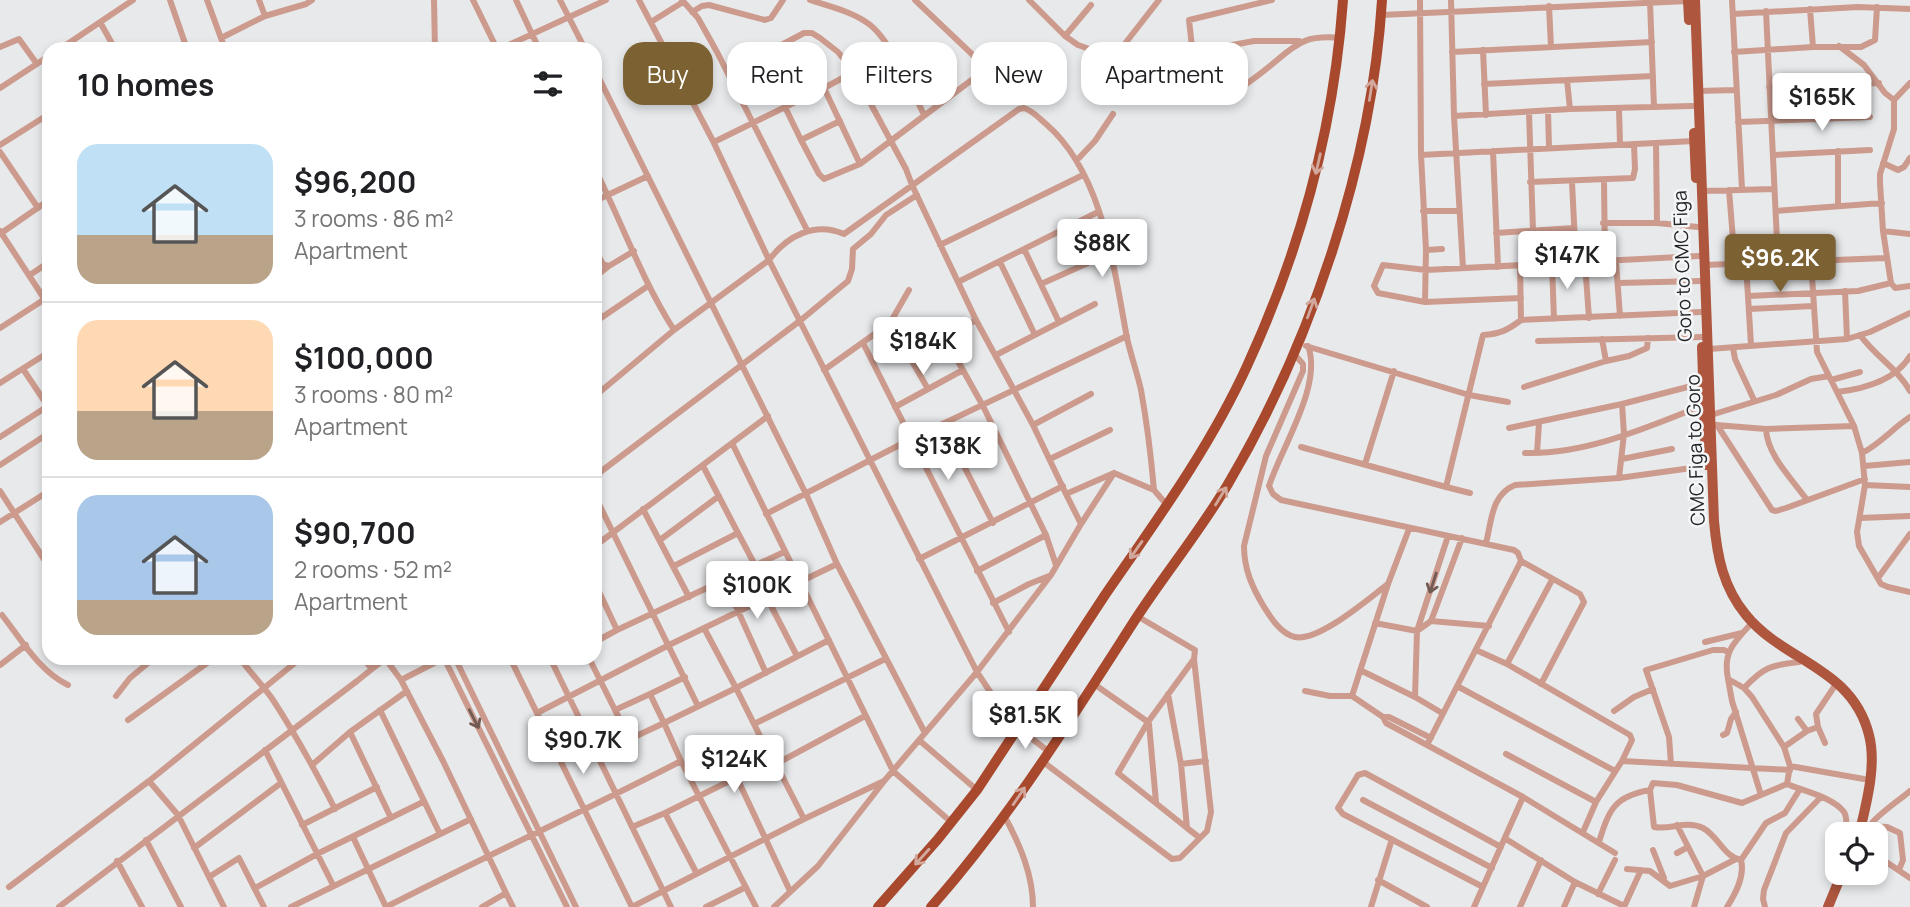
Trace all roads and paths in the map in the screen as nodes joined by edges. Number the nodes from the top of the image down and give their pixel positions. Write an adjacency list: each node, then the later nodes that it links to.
1 (134, 0): 43 (street)
2 (170, 0): 52 (street)
3 (207, 0): 47 (street)
4 (258, 0): 41 (street)
5 (312, 0): 41 (street)
6 (434, 0): 54 (street)
7 (473, 0): 55 (street)
8 (516, 0): 45 (street)
9 (561, 0): 42 (street)
10 (606, 0): 42 (street)
11 (639, 0): 44 (street)
12 (783, 0): 36 (street)
13 (810, 0): 61 (street)
14 (915, 0): 102 (street)
15 (1028, 0): 46 (street)
16 (1159, 0): 62 (street)
17 (1272, 0): 63 (street)
18 (1343, 0): 48 (highway)
19 (1382, 0): 40 (highway)
20 (1420, 0): 38 (street)
21 (1451, 0): 37 (street)
22 (1690, 0): 28 (street); 89 (main road, CMC Figa to Goro); 95 (main road, Goro to CMC Figa)
23 (1732, 0): 39 (street)
24 (1827, 0): 33 (street)
25 (1905, 0): 34 (street)
26 (682, 1): 36 (street); 44 (street)
27 (1091, 2): 46 (street)
28 (1650, 2): 30 (street); 65 (street)
29 (1538, 4): 30 (street); 37 (street)
30 (1549, 6): 70 (street)
31 (1877, 7): 33 (street); 34 (street); 68 (street)
32 (1811, 9): 33 (street); 35 (street); 71 (street)
33 (1827, 9)
34 (1908, 9)
35 (1766, 11): 39 (street); 73 (street)
36 (692, 12): 111 (street)
37 (1451, 13): 38 (street); 74 (street)
38 (1420, 14): 40 (street); 127 (street)
39 (1733, 14): 75 (street)
40 (1381, 15): 239 (highway, one-way to 40)
41 (265, 16): 47 (street)
42 (569, 17): 45 (street); 58 (street)
43 (100, 22): 50 (street); 51 (street)
44 (651, 22): 114 (street)
45 (532, 34): 56 (street); 57 (street)
46 (1065, 36): 67 (street)
47 (221, 38): 53 (street)
48 (1341, 38): 49 (street); 319 (highway, one-way to 319)
49 (1301, 41): 64 (street); 81 (street)
50 (71, 42)
51 (111, 42)
52 (185, 42)
53 (222, 42)
54 (435, 42)
55 (494, 42)
56 (514, 42)
57 (536, 42)
58 (582, 42)
59 (787, 42): 60 (street)
60 (824, 42)
61 (884, 42)
62 (1126, 42)
63 (1191, 42)
64 (1248, 42)
65 (1652, 42): 70 (street); 79 (street)
66 (827, 44): 76 (street)
67 (1081, 46)
68 (1838, 46): 71 (street); 82 (street)
69 (0, 47): 78 (street)
70 (1551, 47): 72 (street)
71 (1812, 47): 73 (street)
72 (1483, 50): 74 (street); 85 (street)
73 (1768, 51): 75 (street); 86 (street)
74 (1452, 52): 105 (street)
75 (1734, 52): 88 (street)
76 (841, 56)
77 (42, 61): 78 (street)
78 (37, 64): 87 (street)
79 (1653, 76): 80 (street); 97 (street)
80 (1567, 80): 85 (street); 99 (street)
81 (1248, 83)
82 (1879, 83): 86 (street); 91 (street)
83 (1910, 83): 91 (street)
84 (602, 84): 134 (street)
85 (1484, 84): 104 (street)
86 (1769, 87): 110 (street)
87 (0, 88)
88 (1736, 90): 89 (street); 109 (street)
89 (1698, 91): 143 (main road, CMC Figa to Goro)
90 (827, 94): 108 (street)
91 (1894, 100): 131 (street)
92 (789, 105): 96 (street)
93 (871, 105): 115 (street)
94 (919, 105): 102 (street)
95 (1693, 106): 97 (street); 113 (main road, Goro to CMC Figa)
96 (785, 107): 111 (street); 112 (street)
97 (1654, 107): 98 (street)
98 (1619, 108): 99 (street); 117 (street)
99 (1570, 109): 100 (street)
100 (1548, 111): 101 (street); 120 (street)
101 (1529, 113): 104 (street); 121 (street)
102 (924, 114): 115 (street)
103 (1113, 114): 130 (street)
104 (1486, 115): 105 (street)
105 (1454, 116): 126 (street)
106 (1870, 117): 110 (street)
107 (42, 118): 119 (street)
108 (840, 121): 112 (street); 132 (street)
109 (1738, 122): 110 (street); 142 (street)
110 (1772, 122): 128 (street)
111 (754, 123): 114 (street); 159 (street)
112 (802, 140): 132 (street)
113 (1694, 141): 116 (street); 157 (main road, Goro to CMC Figa)
114 (714, 142): 173 (street)
115 (891, 142): 132 (street); 139 (street)
116 (1656, 143): 118 (street); 156 (street)
117 (1620, 144): 118 (street); 120 (street)
118 (1634, 144): 135 (street)
119 (0, 145)
120 (1549, 148): 121 (street)
121 (1529, 149): 123 (street); 136 (street)
122 (1870, 150): 124 (street)
123 (1493, 151): 126 (street); 163 (street)
124 (1838, 151): 128 (street); 148 (street)
125 (0, 152): 150 (street)
126 (1456, 153): 127 (street); 151 (street)
127 (1421, 155): 154 (street)
128 (1773, 155): 140 (street)
129 (1910, 158): 131 (street)
130 (1077, 160): 133 (street); 139 (street)
131 (1883, 163): 147 (street)
132 (860, 164)
133 (1083, 175): 153 (street); 166 (street)
134 (648, 176): 144 (street); 210 (street)
135 (1604, 180): 137 (street); 155 (street)
136 (1530, 182): 137 (street); 160 (street)
137 (1572, 182): 158 (street)
138 (602, 183): 144 (street)
139 (912, 185): 145 (street); 164 (street)
140 (1774, 189): 142 (street); 152 (street)
141 (1729, 190): 142 (street); 143 (street); 185 (street)
142 (1742, 190)
143 (1703, 191): 174 (main road, CMC Figa to Goro)
144 (608, 195): 146 (street); 170 (street)
145 (917, 195): 166 (street); 168 (street)
146 (602, 198)
147 (1882, 203): 148 (street); 161 (street)
148 (1838, 204): 152 (street)
149 (42, 205): 150 (street)
150 (38, 208): 162 (street)
151 (1459, 211): 154 (street); 191 (street)
152 (1776, 211): 180 (street)
153 (1098, 212): 171 (street); 230 (street)
154 (1423, 212): 169 (street)
155 (1603, 223): 156 (street); 178 (street)
156 (1657, 223): 157 (street)
157 (1698, 227): 174 (main road, Goro to CMC Figa)
158 (1574, 228): 160 (street); 184 (street)
159 (807, 230): 164 (street); 173 (street)
160 (1533, 230): 163 (street)
161 (1883, 231): 165 (street); 172 (street)
162 (1, 233): 194 (street)
163 (1496, 233): 190 (street)
164 (844, 234): 168 (street)
165 (1910, 234)
166 (940, 245): 196 (street)
167 (1442, 248): 169 (street)
168 (853, 249): 221 (street)
169 (1426, 250): 192 (street)
170 (634, 251): 187 (street); 200 (street)
171 (1025, 251): 177 (street); 199 (street)
172 (1886, 258): 175 (street); 198 (street)
173 (769, 260): 210 (street); 221 (street)
174 (1702, 261): 179 (street); 185 (street); 195 (main road, Goro to CMC Figa); 242 (main road, CMC Figa to Goro)
175 (1811, 261): 180 (street); 204 (street)
176 (602, 262): 187 (street)
177 (1000, 262): 196 (street); 228 (street)
178 (1605, 262): 179 (street); 182 (street)
179 (1616, 262): 197 (street)
180 (1779, 262): 186 (street)
181 (1088, 263): 199 (street)
182 (1586, 263): 184 (street); 219 (street)
183 (1552, 264): 184 (street); 188 (street); 220 (street)
184 (1576, 264)
185 (1735, 264): 186 (street)
186 (1746, 264): 206 (street)
187 (609, 266): 193 (street)
188 (1520, 266): 190 (street); 207 (street)
189 (42, 267): 194 (street)
190 (1497, 267): 191 (street)
191 (1464, 268): 192 (street)
192 (1426, 270): 209 (street); 209 (street)
193 (602, 272)
194 (30, 275): 205 (street)
195 (1700, 281): 197 (street); 214 (main road, Goro to CMC Figa)
196 (958, 282): 222 (street)
197 (1618, 283): 217 (street)
198 (1891, 283): 201 (street); 203 (street)
199 (1041, 284): 224 (street)
200 (648, 286): 218 (street); 227 (street)
201 (1910, 286)
202 (909, 290): 225 (street)
203 (1845, 291): 204 (street); 235 (street)
204 (1812, 293): 206 (street); 212 (street)
205 (42, 294)
206 (1749, 296): 213 (street)
207 (1521, 298): 209 (street); 223 (street)
208 (42, 301): 226 (street)
209 (1425, 302)
210 (711, 304): 227 (street); 249 (street)
211 (1095, 304): 224 (street)
212 (1813, 306): 213 (street); 238 (street)
213 (1749, 309): 240 (street)
214 (1701, 312): 217 (street); 231 (main road, Goro to CMC Figa)
215 (1910, 313): 229 (street)
216 (0, 316): 226 (street)
217 (1620, 316): 219 (street)
218 (602, 317)
219 (1589, 318): 220 (street)
220 (1554, 319): 223 (street)
221 (801, 320): 249 (street); 251 (street)
222 (976, 320): 232 (street); 244 (street)
223 (1521, 320): 266 (street)
224 (1059, 322): 228 (street)
225 (890, 323): 237 (street); 247 (street)
226 (3, 326)
227 (674, 330): 262 (street)
228 (1035, 335): 244 (street)
229 (1860, 335): 235 (street); 253 (street)
230 (1127, 336): 261 (street); 311 (street)
231 (1702, 337): 234 (street); 258 (main road, Goro to CMC Figa)
232 (945, 338): 247 (street); 252 (street)
233 (1602, 338): 234 (street); 236 (street); 248 (street)
234 (1648, 338): 248 (street)
235 (1847, 339): 238 (street)
236 (1538, 341)
237 (863, 343): 251 (street); 273 (street)
238 (1815, 343): 240 (street); 256 (street)
239 (1303, 344): 243 (highway); 254 (street); 329 (street)
240 (1751, 345): 241 (street)
241 (1733, 348): 242 (street); 268 (street)
242 (1709, 349): 277 (main road, CMC Figa to Goro)
243 (1293, 354): 355 (street); 364 (highway, one-way to 243)
244 (996, 355): 261 (street)
245 (1910, 356): 253 (street)
246 (42, 357): 250 (street)
247 (912, 358): 260 (street)
248 (1605, 360): 259 (street)
249 (742, 364): 275 (street); 304 (street)
250 (23, 369): 257 (street); 267 (street)
251 (824, 370): 297 (street)
252 (963, 370): 260 (street); 272 (street)
253 (1895, 370): 263 (street); 264 (street)
254 (1394, 371): 266 (street); 300 (street)
255 (1860, 372): 256 (street)
256 (1830, 378): 264 (street); 268 (street)
257 (0, 383)
258 (1703, 383): 270 (street); 271 (main road, Goro to CMC Figa)
259 (1524, 387)
260 (928, 389): 273 (street)
261 (1014, 390): 272 (street); 280 (street)
262 (602, 391)
263 (1910, 391)
264 (1837, 393): 281 (street)
265 (1091, 394): 280 (street)
266 (1469, 395): 269 (street); 308 (street)
267 (42, 398)
268 (1754, 401): 277 (street)
269 (1508, 402)
270 (1622, 404): 278 (street); 285 (street)
271 (1704, 405): 277 (main road, Goro to CMC Figa); 285 (street)
272 (982, 406): 279 (street); 318 (street)
273 (895, 407): 288 (street)
274 (42, 411): 286 (street)
275 (768, 416): 289 (street); 313 (street)
276 (1910, 417): 294 (street)
277 (1711, 422): 283 (street); 302 (main road, Goro to CMC Figa); 317 (street); 497 (main road, CMC Figa to Goro)
278 (1539, 424): 282 (street); 293 (street)
279 (943, 425): 288 (street); 327 (street)
280 (1033, 425): 295 (street)
281 (1854, 426): 283 (street); 294 (street)
282 (1509, 428)
283 (1766, 429): 317 (street)
284 (1110, 430): 295 (street)
285 (1624, 434): 293 (street); 296 (street)
286 (0, 437)
287 (42, 437): 299 (street)
288 (911, 439): 297 (street); 335 (street)
289 (732, 443): 301 (street); 323 (street)
290 (1301, 447): 300 (street)
291 (1672, 449): 296 (street)
292 (1525, 453): 293 (street)
293 (1538, 453)
294 (1862, 453): 303 (street)
295 (1050, 459): 310 (street)
296 (1622, 459): 306 (street)
297 (869, 460): 313 (street); 343 (street)
298 (1910, 462): 303 (street)
299 (0, 464)
300 (1366, 464): 308 (street)
301 (703, 466): 316 (street); 320 (street)
302 (1706, 466): 306 (street); 369 (main road, Goro to CMC Figa)
303 (1864, 466): 307 (street)
304 (602, 471)
305 (1114, 473): 310 (street); 311 (street); 328 (street)
306 (1619, 478): 339 (street)
307 (1865, 482): 309 (street); 317 (street); 325 (street)
308 (1446, 486): 314 (street)
309 (1910, 487)
310 (1064, 490): 318 (street); 328 (street)
311 (1154, 490): 319 (street)
312 (0, 491): 322 (street)
313 (806, 493): 323 (street); 345 (street)
314 (1470, 493)
315 (42, 495): 322 (street)
316 (719, 496): 331 (street); 337 (street)
317 (1807, 500)
318 (1030, 504): 327 (street); 332 (street)
319 (1167, 505): 441 (highway, one-way to 441)
320 (643, 509): 330 (street); 337 (street)
321 (602, 510): 330 (street)
322 (14, 513): 326 (street); 342 (street)
323 (766, 514): 341 (street)
324 (1910, 516): 325 (street)
325 (1860, 518): 351 (street)
326 (0, 522)
327 (993, 523): 335 (street)
328 (1081, 524): 347 (street)
329 (1409, 529): 333 (street); 355 (street)
330 (613, 532): 338 (street); 362 (street)
331 (738, 533): 346 (street); 348 (street)
332 (1046, 535): 347 (street); 349 (street)
333 (1448, 536): 336 (street); 371 (street, one-way to 371)
334 (1908, 536): 340 (street); 351 (street)
335 (961, 538): 343 (street); 349 (street)
336 (1462, 538): 339 (street); 365 (street)
337 (660, 540): 348 (street)
338 (602, 541)
339 (1486, 543): 344 (street)
340 (1910, 545)
341 (785, 552): 346 (street); 354 (street)
342 (41, 555)
343 (919, 559): 404 (street)
344 (1521, 561): 353 (street); 367 (street)
345 (837, 564): 354 (street); 381 (street)
346 (755, 565): 352 (street)
347 (1056, 565): 350 (street)
348 (674, 566): 357 (street)
349 (977, 571): 360 (street)
350 (1051, 575): 360 (street); 372 (street)
351 (1878, 578): 356 (street)
352 (724, 580): 357 (street); 361 (street)
353 (1552, 580): 385 (street); 411 (street)
354 (800, 582): 358 (street); 374 (street)
355 (1388, 584): 366 (street)
356 (1910, 592)
357 (689, 597): 362 (street)
358 (767, 598): 361 (street); 380 (street)
359 (602, 600): 370 (street)
360 (993, 603): 372 (street)
361 (737, 612): 368 (street); 403 (street)
362 (653, 613): 370 (street); 377 (street)
363 (1, 614): 376 (street)
364 (1137, 616): 382 (street); 410 (highway)
365 (1431, 621): 367 (street); 371 (street)
366 (1376, 623): 371 (street); 402 (street)
367 (1489, 626): 378 (street)
368 (704, 628): 377 (street); 416 (street)
369 (1745, 629): 375 (street); 379 (street); 383 (main road, Goro to CMC Figa)
370 (617, 630): 373 (street)
371 (1417, 631): 426 (street)
372 (1009, 632): 404 (street)
373 (602, 638)
374 (829, 640): 380 (street); 406 (street)
375 (1705, 642)
376 (26, 645): 384 (street); 386 (street)
377 (669, 645): 405 (street); 409 (street)
378 (1476, 650): 385 (street); 413 (street)
379 (1728, 652): 407 (street); 418 (street)
380 (797, 656): 403 (street)
381 (886, 659): 406 (street); 445 (street)
382 (1194, 659): 422 (street); 457 (street)
383 (1799, 662): 414 (main road, Goro to CMC Figa); 417 (street)
384 (42, 663)
385 (1507, 664): 411 (street)
386 (0, 665)
387 (44, 665): 412 (street)
388 (146, 665): 423 (street)
389 (204, 665): 436 (street)
390 (245, 665): 415 (street)
391 (292, 665): 415 (street)
392 (369, 665): 401 (street)
393 (378, 665): 401 (street)
394 (389, 665): 408 (street)
395 (430, 665): 408 (street)
396 (448, 665): 508 (street, one-way to 508)
397 (458, 665): 505 (street)
398 (513, 665): 432 (street)
399 (554, 665): 424 (street)
400 (592, 665): 409 (street)
401 (372, 669): 442 (street)
402 (1360, 670): 425 (street); 426 (street)
403 (766, 673): 416 (street)
404 (977, 673): 441 (street); 445 (street)
405 (685, 677): 421 (street); 427 (street)
406 (847, 678): 434 (street); 439 (street)
407 (1728, 679): 417 (street); 431 (street)
408 (401, 680): 419 (street)
409 (600, 680): 424 (street); 429 (street)
410 (1094, 684): 437 (street); 455 (highway)
411 (1541, 684): 458 (street)
412 (68, 685)
413 (1457, 686): 433 (street); 466 (street)
414 (1834, 687): 440 (street); 468 (main road, Goro to CMC Figa)
415 (264, 688): 442 (street); 470 (street)
416 (736, 688): 427 (street); 439 (street)
417 (1744, 688): 451 (street)
418 (1653, 690): 430 (street); 461 (street)
419 (407, 691): 428 (street); 494 (street)
420 (1305, 691): 425 (street)
421 (650, 694): 429 (street); 438 (street)
422 (1168, 694): 437 (street); 460 (street)
423 (116, 696)
424 (569, 696): 432 (street); 453 (street)
425 (1352, 696): 449 (street)
426 (1415, 697): 433 (street)
427 (698, 706): 438 (street)
428 (380, 710): 444 (street); 484 (street)
429 (615, 710): 447 (street)
430 (1614, 710)
431 (1736, 712): 446 (street); 463 (street)
432 (537, 713): 488 (street)
433 (1442, 713): 449 (street)
434 (865, 716): 459 (street); 465 (street)
435 (1798, 719): 443 (street)
436 (128, 720)
437 (1148, 722): 485 (street); 485 (street)
438 (664, 723): 447 (street); 456 (street)
439 (754, 724): 459 (street)
440 (1818, 727): 443 (street); 450 (street)
441 (1017, 729): 455 (street); 475 (highway)
442 (292, 731): 452 (street); 462 (street)
443 (1807, 731): 451 (street)
444 (350, 732): 462 (street); 473 (street)
445 (925, 733): 448 (street)
446 (1723, 735)
447 (630, 739): 453 (street)
448 (919, 740): 465 (street); 475 (street)
449 (1429, 741): 481 (street)
450 (1825, 743)
451 (1784, 747): 464 (street)
452 (265, 750): 471 (street); 490 (street)
453 (598, 754): 478 (street)
454 (1506, 754): 486 (street)
455 (1045, 756): 491 (highway, one-way to 455); 511 (street)
456 (681, 761): 478 (street); 479 (street)
457 (1206, 761): 460 (street); 511 (street)
458 (1622, 761): 461 (street); 466 (street)
459 (774, 762): 467 (street); 493 (street)
460 (1181, 764): 504 (street)
461 (1671, 764): 463 (street)
462 (312, 765): 487 (street)
463 (1752, 767): 464 (street); 480 (street)
464 (1790, 768): 468 (street); 472 (street)
465 (893, 771): 469 (street); 495 (street)
466 (1615, 771): 486 (street)
467 (737, 778): 479 (street); 510 (street)
468 (1864, 779): 498 (main road, Goro to CMC Figa)
469 (885, 780): 493 (street); 547 (street)
470 (149, 781): 490 (street); 542 (street)
471 (281, 783): 500 (street); 516 (street)
472 (1787, 784): 474 (street); 480 (street)
473 (377, 787): 487 (street); 492 (street)
474 (1800, 789): 482 (street); 525 (street)
475 (977, 790): 495 (highway)
476 (1650, 790): 480 (street); 501 (street); 515 (street)
477 (1910, 791): 499 (street)
478 (617, 794): 488 (street); 502 (street)
479 (699, 795): 489 (street); 523 (street)
480 (1761, 795)
481 (1523, 797): 506 (street); 513 (street)
482 (1821, 797): 496 (street); 577 (street)
483 (1363, 800): 528 (street)
484 (423, 802): 492 (street); 507 (street)
485 (1156, 802): 504 (street)
486 (1596, 802): 506 (street)
487 (335, 809): 500 (street)
488 (584, 810): 505 (street); 562 (street)
489 (665, 813): 502 (street); 533 (street)
490 (178, 815): 514 (street); 516 (street)
491 (1004, 817): 567 (highway); 568 (street)
492 (391, 818): 509 (street)
493 (804, 818): 510 (street)
494 (471, 819): 507 (street); 522 (street)
495 (952, 822): 566 (highway, one-way to 566)
496 (1845, 822)
497 (1861, 822)
498 (1861, 822)
499 (1869, 822)
500 (302, 825): 521 (street)
501 (1677, 825): 518 (street); 525 (street)
502 (632, 827): 546 (street)
503 (1888, 827): 532 (street)
504 (1187, 828): 511 (street)
505 (540, 831): 508 (street); 561 (street)
506 (1583, 832): 515 (street)
507 (440, 834): 529 (street)
508 (532, 834): 522 (street); 560 (street)
509 (353, 837): 521 (street); 529 (street)
510 (765, 838): 523 (street); 547 (street)
511 (1200, 838)
512 (1392, 839): 517 (street); 537 (street); 544 (street)
513 (1506, 839): 517 (street); 524 (street)
514 (146, 840): 526 (street); 553 (street)
515 (1599, 842): 549 (street)
516 (194, 848): 535 (street)
517 (1501, 848): 528 (street)
518 (1688, 848): 520 (street); 534 (street)
519 (1653, 849): 538 (street)
520 (1676, 853)
521 (317, 854): 541 (street); 545 (street)
522 (488, 854): 548 (street); 557 (street)
523 (729, 855): 533 (street); 543 (street)
524 (1541, 860): 539 (street); 572 (street)
525 (1739, 860): 534 (street); 576 (street)
526 (117, 861): 551 (street); 552 (street)
527 (1888, 863): 532 (street)
528 (1492, 868): 544 (street)
529 (367, 869): 541 (street); 557 (street)
530 (1627, 869): 531 (street)
531 (1641, 870): 538 (street); 574 (street)
532 (1899, 870): 536 (street)
533 (696, 872): 546 (street)
534 (1703, 876): 538 (street); 575 (street)
535 (209, 877): 545 (street); 554 (street)
536 (1910, 878)
537 (1378, 880): 569 (street); 570 (street)
538 (1665, 880)
539 (1575, 882): 549 (street); 573 (street)
540 (1840, 885): 578 (main road)
541 (333, 886): 556 (street)
542 (9, 887)
543 (747, 887): 550 (street); 564 (street)
544 (1483, 887): 571 (street)
545 (255, 888): 555 (street)
546 (664, 890): 562 (street); 563 (street)
547 (790, 891): 565 (street)
548 (506, 893): 558 (street); 559 (street)
549 (1598, 894): 574 (street)
550 (708, 906)
551 (58, 907)
552 (142, 907)
553 (181, 907)
554 (224, 907)
555 (264, 907)
556 (291, 907)
557 (386, 907)
558 (482, 907)
559 (513, 907)
560 (568, 907)
561 (576, 907)
562 (632, 907)
563 (671, 907)
564 (757, 907)
565 (774, 907)
566 (878, 907)
567 (931, 907)
568 (1033, 907)
569 (1371, 907)
570 (1426, 907)
571 (1474, 907)
572 (1520, 907)
573 (1564, 907)
574 (1624, 907)
575 (1695, 907)
576 (1727, 907)
577 (1765, 907)
578 (1830, 907)

